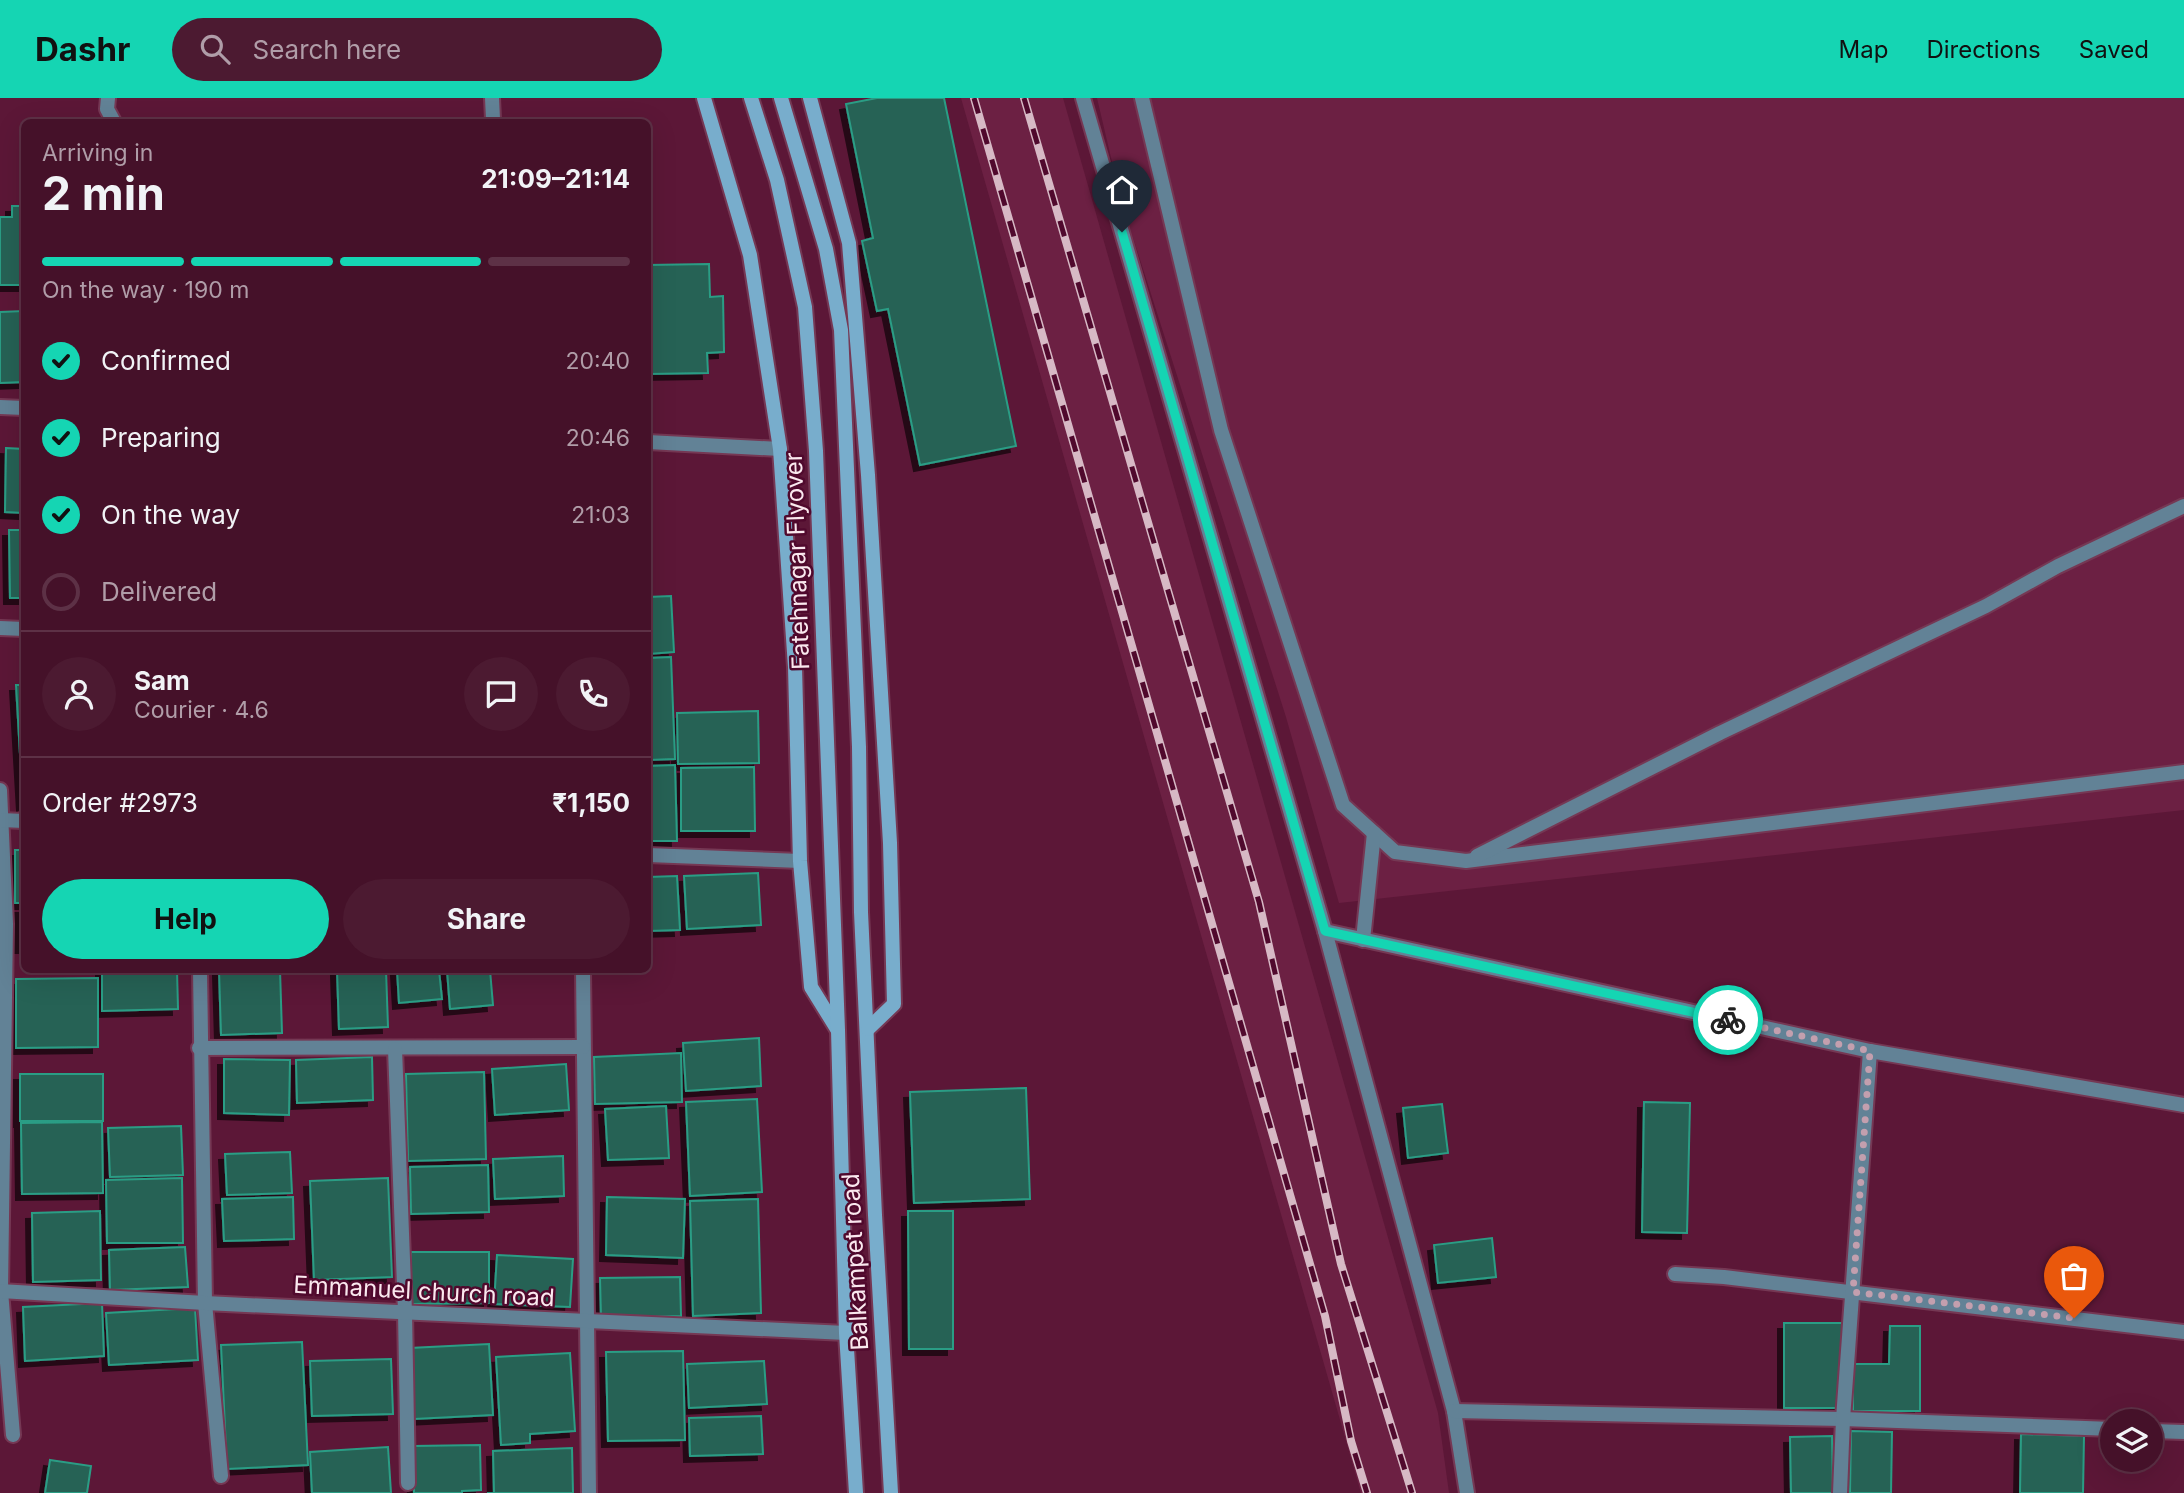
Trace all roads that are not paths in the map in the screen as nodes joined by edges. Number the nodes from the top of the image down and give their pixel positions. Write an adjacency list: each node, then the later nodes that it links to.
1 (108, 98): 9 (street)
2 (492, 98): 10 (street)
3 (704, 98): 14 (main road)
4 (751, 98): 32 (main road, Fatehnagar Flyover)
5 (781, 98): 31 (main road)
6 (810, 98): 31 (main road)
7 (1083, 98): 27 (street)
8 (1142, 98): 22 (street)
9 (112, 119)
10 (493, 119)
11 (0, 407): 12 (street)
12 (21, 408)
13 (651, 442): 14 (street)
14 (780, 449): 24 (main road)
15 (2184, 506): 25 (street)
16 (0, 628): 17 (street)
17 (21, 629)
18 (2184, 772): 25 (street)
19 (0, 790): 20 (street)
20 (1, 820): 21 (street); 26 (street)
21 (21, 821)
22 (1374, 833): 25 (street); 28 (street)
23 (651, 855): 24 (street)
24 (800, 861): 32 (main road)
25 (1466, 861)
26 (3, 924): 39 (street)
27 (1325, 931): 28 (street); 46 (street)
28 (1363, 940): 36 (street)
29 (200, 973): 34 (street)
30 (583, 973): 33 (street)
31 (868, 1029): 56 (main road, Balkampet road)
32 (838, 1030): 45 (main road, Balkampet road)
33 (583, 1047): 35 (street); 43 (street)
34 (200, 1048): 35 (street); 41 (street)
35 (395, 1049): 42 (street)
36 (1870, 1051): 37 (street); 40 (street)
37 (2184, 1105)
38 (1675, 1274): 40 (street)
39 (0, 1291): 41 (street, Emmanuel church road); 51 (street)
40 (1853, 1292): 44 (street); 47 (street)
41 (205, 1303): 42 (street, Emmanuel church road); 52 (street)
42 (405, 1312): 43 (street, Emmanuel church road); 53 (street)
43 (586, 1321): 45 (street, Emmanuel church road); 54 (street)
44 (2184, 1332)
45 (846, 1333): 55 (main road, Balkampet road)
46 (1454, 1410): 47 (street); 57 (street)
47 (1843, 1419): 48 (street); 58 (street)
48 (2100, 1429)
49 (2163, 1431): 50 (street)
50 (2184, 1432)
51 (13, 1435)
52 (222, 1476)
53 (408, 1483)
54 (589, 1493)
55 (856, 1493)
56 (891, 1493)
57 (1467, 1493)
58 (1840, 1493)

